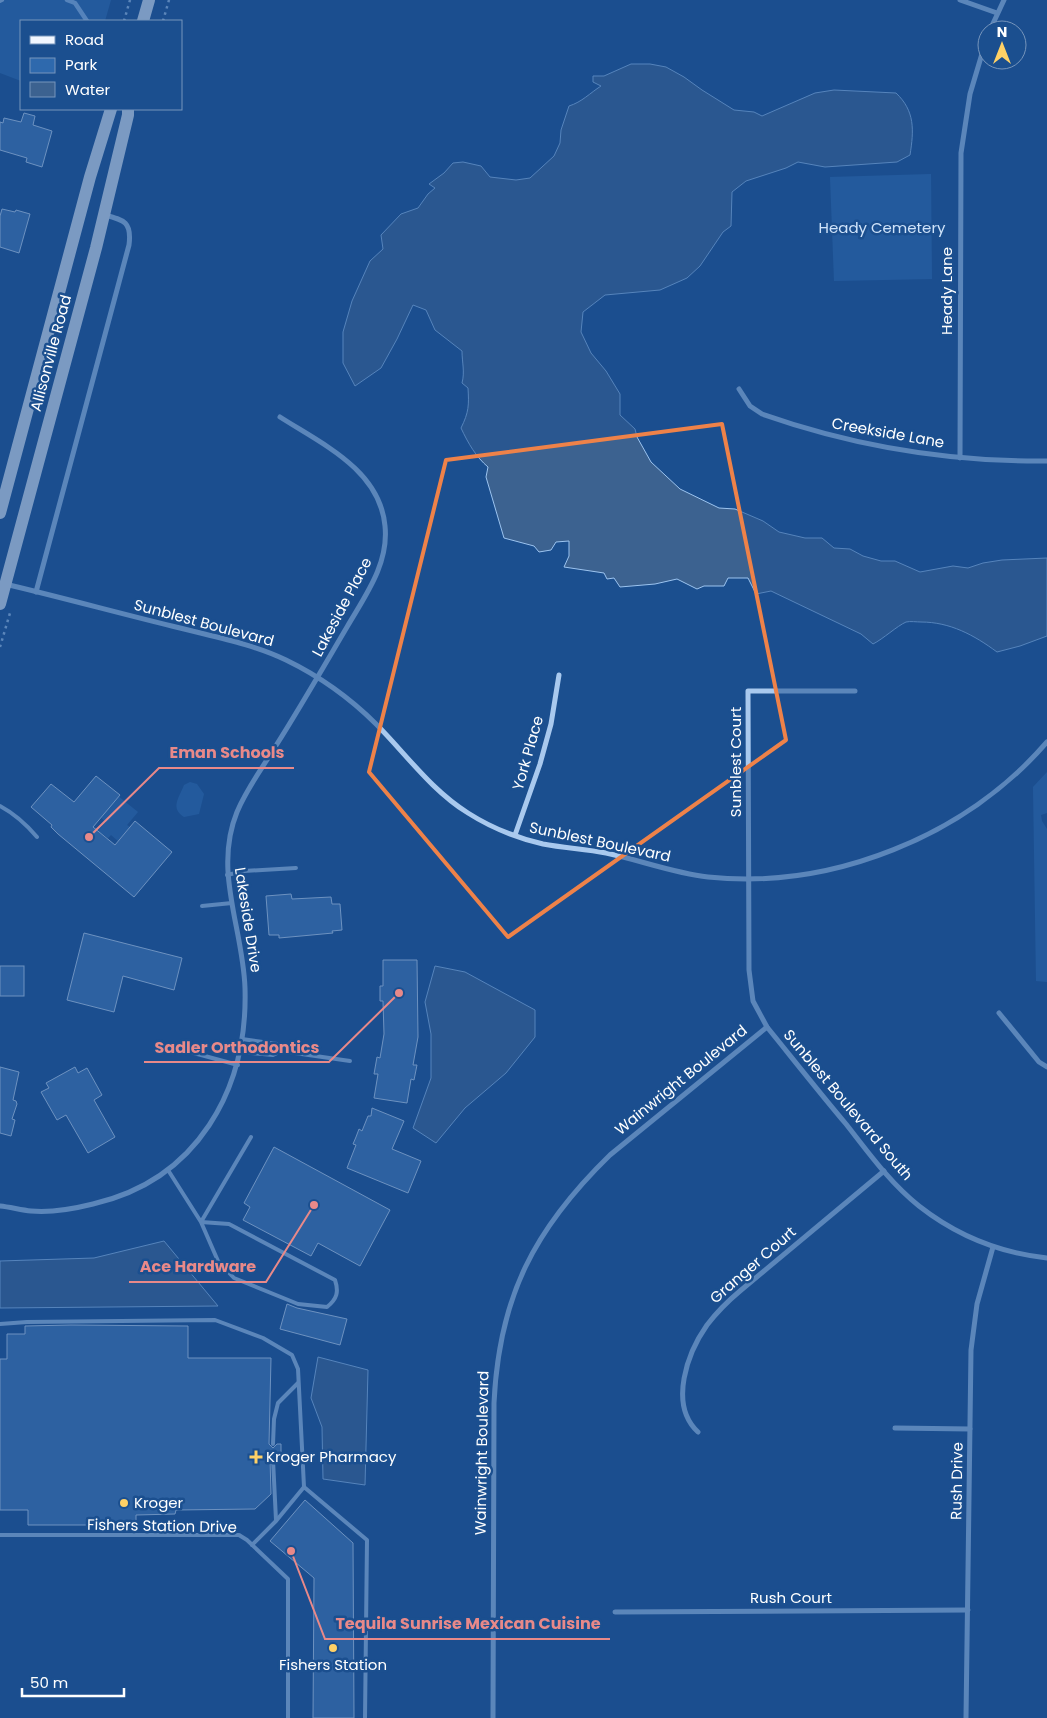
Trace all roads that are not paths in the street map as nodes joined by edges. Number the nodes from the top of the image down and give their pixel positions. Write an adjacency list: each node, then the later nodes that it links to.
1 (149, 0): 5 (main road)
2 (960, 0): 4 (street)
3 (1004, 0): 4 (street)
4 (996, 12): 6 (street)
5 (143, 20)
6 (993, 20)
7 (977, 70): 13 (street, Heady Lane)
8 (110, 110): 15 (main road, Allisonville Road)
9 (128, 110): 10 (main road, Allisonville Road)
10 (104, 214): 16 (main road, Allisonville Road); 17 (street)
11 (738, 389): 13 (street, Creekside Lane)
12 (280, 417): 20 (street, Lakeside Place)
13 (960, 458): 14 (street, Creekside Lane)
14 (1047, 461)
15 (0, 513)
16 (3, 584): 17 (street, Sunblest Boulevard); 18 (main road, Allisonville Road)
17 (36, 592): 20 (street, Sunblest Boulevard)
18 (5, 607)
19 (559, 675): 24 (street, York Place)
20 (318, 677): 24 (street, Sunblest Boulevard); 27 (street, Lakeside Drive)
21 (855, 691): 28 (street, Sunblest Court)
22 (1047, 742): 28 (street, Sunblest Boulevard)
23 (0, 806): 25 (lane)
24 (515, 835): 28 (street, Sunblest Boulevard)
25 (37, 837)
26 (296, 868): 27 (lane)
27 (227, 875): 29 (street, Lakeside Drive)
28 (750, 880): 32 (street, Sunblest Boulevard South)
29 (232, 903): 30 (lane); 33 (street, Lakeside Drive)
30 (202, 906)
31 (999, 1013): 39 (street)
32 (767, 1027): 42 (street, Sunblest Boulevard South); 62 (street, Wainwright Boulevard)
33 (242, 1040): 34 (lane); 36 (street, Lakeside Drive)
34 (281, 1051): 36 (lane); 37 (lane)
35 (190, 1052): 38 (lane)
36 (240, 1052): 38 (street, Lakeside Drive)
37 (350, 1061)
38 (238, 1064): 41 (street, Lakeside Drive)
39 (1047, 1067)
40 (251, 1137): 44 (lane)
41 (168, 1170): 43 (street, Lakeside Drive); 44 (lane)
42 (884, 1171): 45 (street, Sunblest Boulevard South); 51 (street, Granger Court)
43 (0, 1206)
44 (201, 1222): 44 (lane)
45 (993, 1247): 46 (street, Sunblest Boulevard South); 50 (street, Rush Drive)
46 (1047, 1258)
47 (0, 1324): 48 (lane)
48 (298, 1383): 52 (lane); 54 (lane)
49 (895, 1428): 50 (street)
50 (970, 1429): 58 (street, Rush Drive)
51 (698, 1432)
52 (273, 1444)
53 (273, 1460): 55 (lane)
54 (304, 1487): 55 (lane); 61 (lane)
55 (276, 1521): 57 (lane)
56 (0, 1535): 57 (lane, Fishers Station Drive)
57 (252, 1545): 60 (lane, Fishers Station Drive)
58 (968, 1610): 59 (street, Rush Court); 63 (street, Rush Drive)
59 (615, 1612)
60 (288, 1718)
61 (365, 1718)
62 (493, 1718)
63 (966, 1718)

